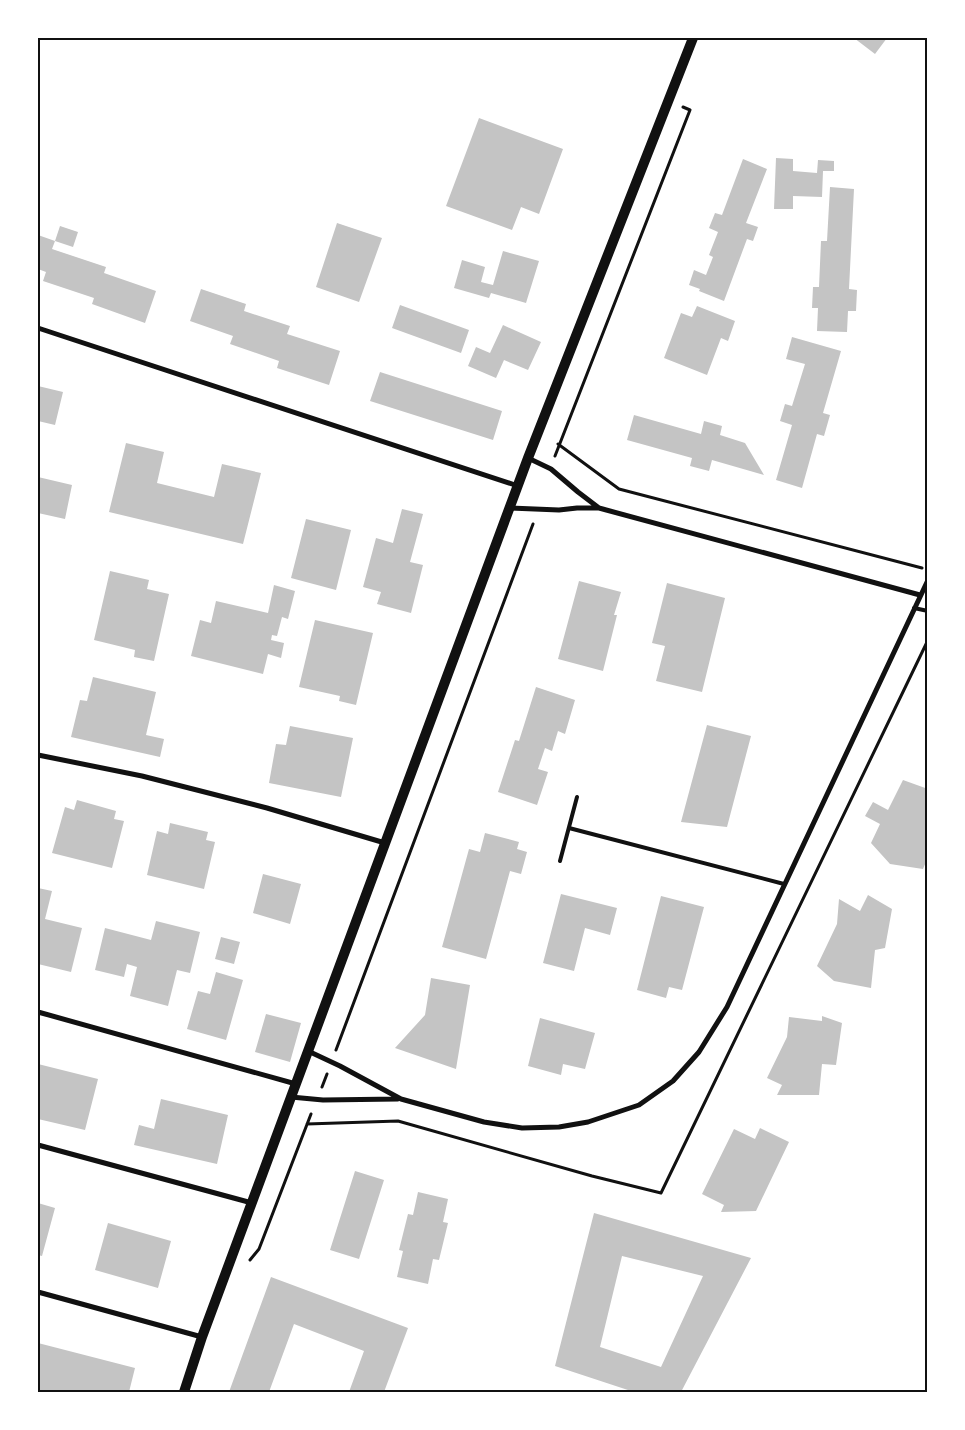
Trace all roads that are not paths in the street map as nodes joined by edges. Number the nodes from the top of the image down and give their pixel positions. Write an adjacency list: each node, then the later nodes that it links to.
1 (693, 38): 3 (main road)
2 (38, 328): 4 (street)
3 (528, 458): 4 (main road); 6 (street)
4 (518, 486): 5 (main road)
5 (510, 508): 6 (street); 14 (main road)
6 (598, 508): 8 (street)
7 (928, 580): 8 (street)
8 (920, 595): 9 (street)
9 (914, 608): 10 (lane); 16 (street)
10 (928, 612)
11 (38, 755): 14 (street)
12 (577, 797): 13 (lane)
13 (569, 828): 15 (lane); 16 (lane)
14 (385, 844): 18 (main road)
15 (560, 861)
16 (784, 884): 21 (street)
17 (38, 1012): 19 (street)
18 (308, 1051): 19 (main road); 21 (street)
19 (296, 1084): 20 (main road)
20 (291, 1097): 21 (street); 23 (main road)
21 (401, 1099)
22 (38, 1144): 23 (street)
23 (252, 1203): 25 (main road)
24 (38, 1292): 25 (street)
25 (202, 1337): 26 (main road)
26 (184, 1392)

